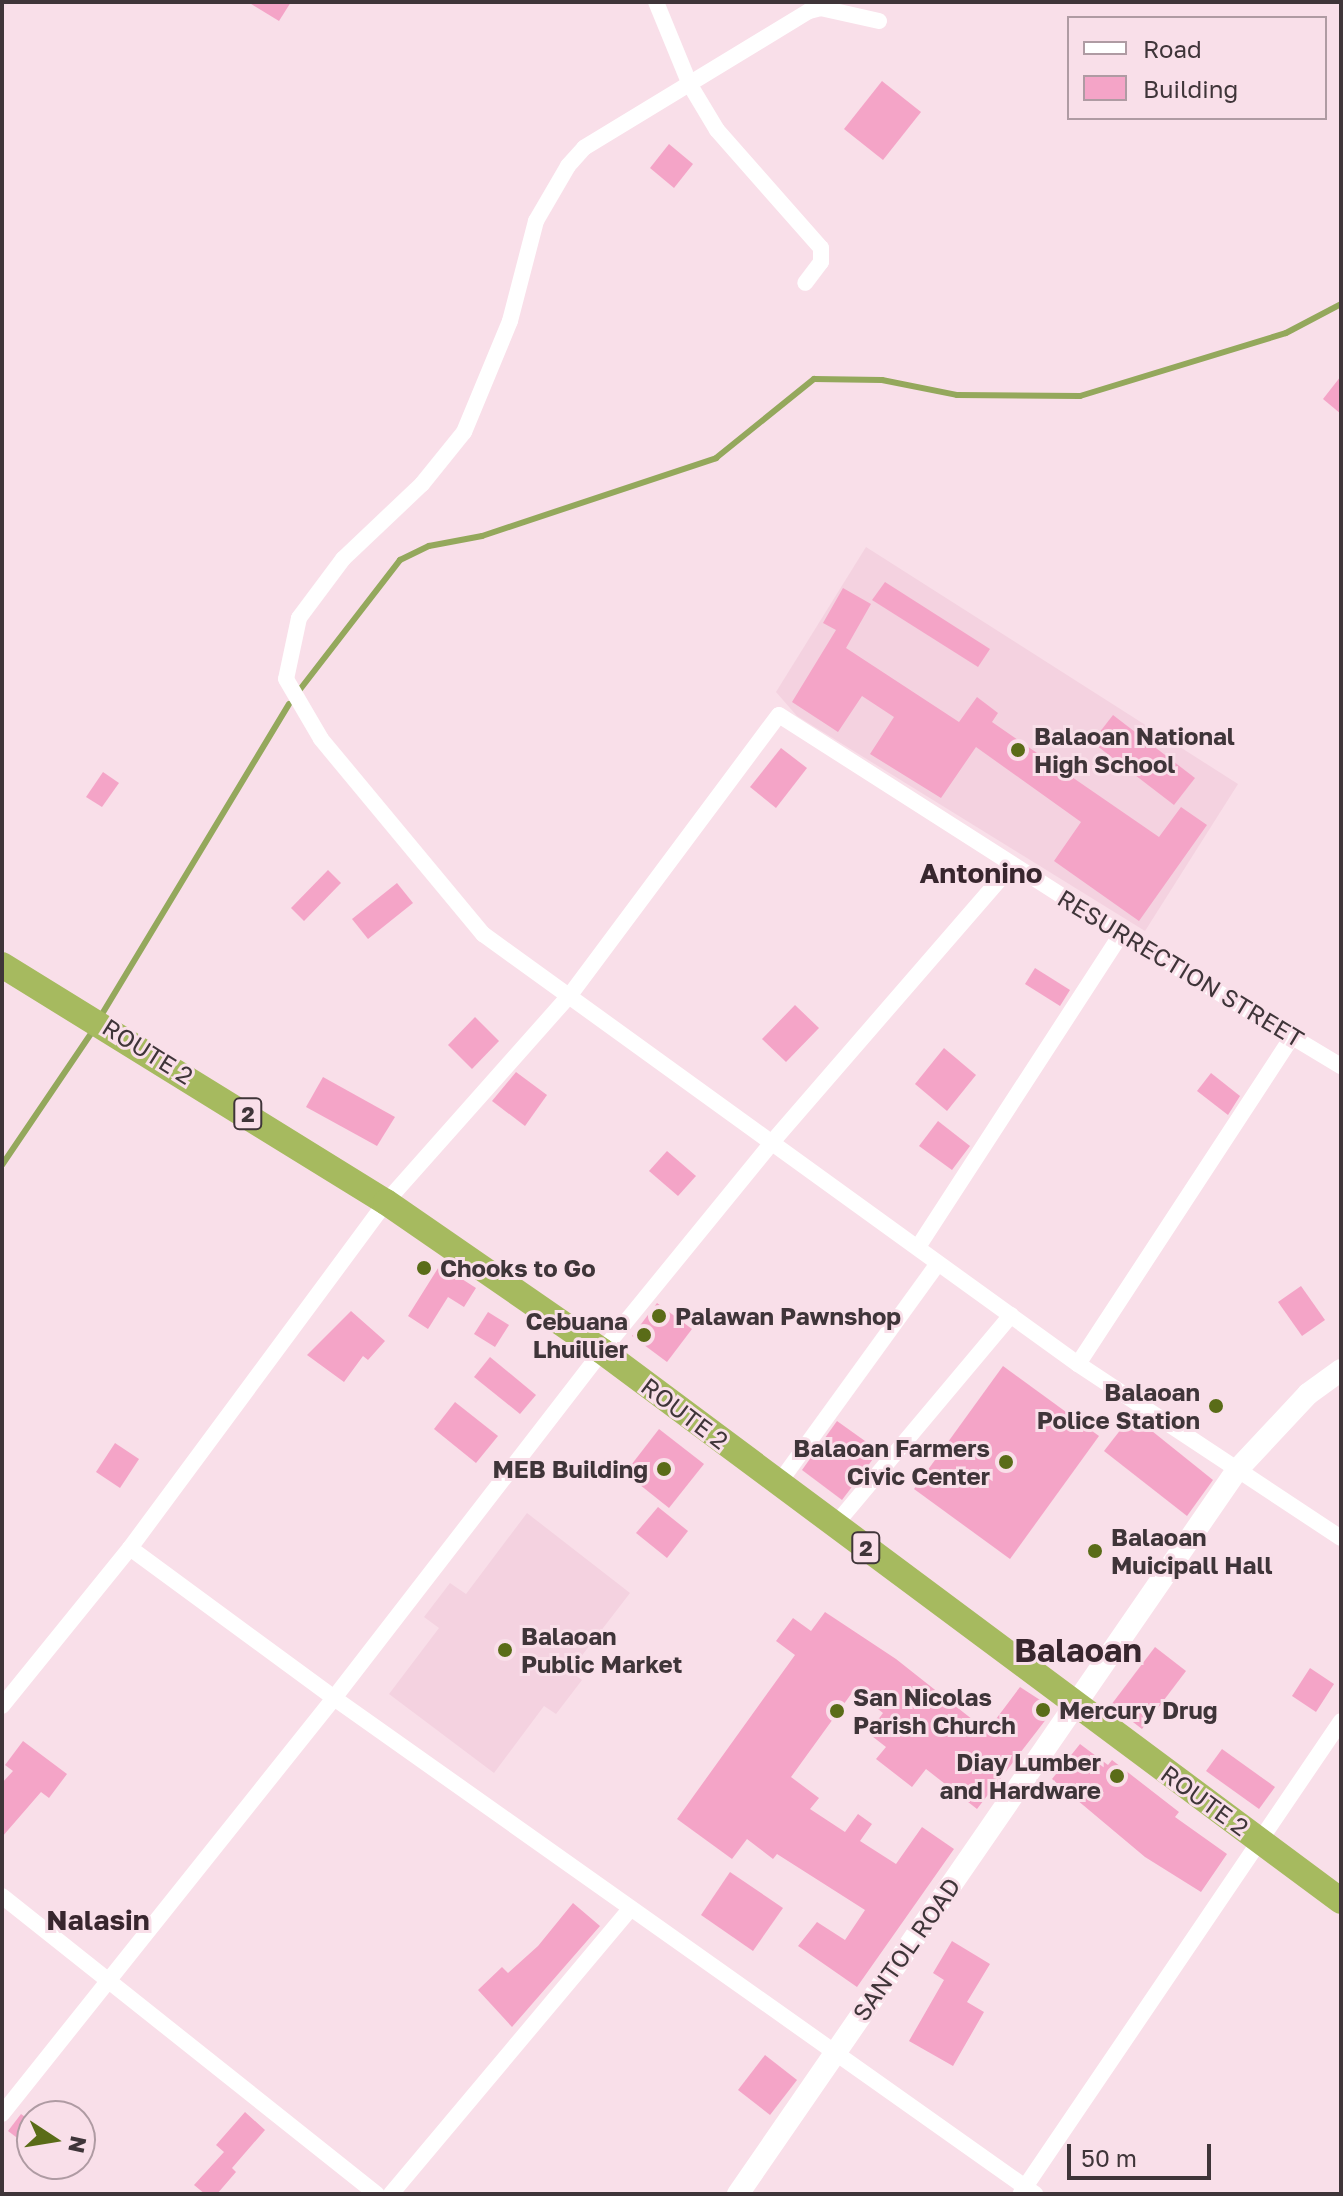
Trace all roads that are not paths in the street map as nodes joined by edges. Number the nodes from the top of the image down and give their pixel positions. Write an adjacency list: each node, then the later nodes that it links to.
1 (656, 2): 3 (street)
2 (879, 21): 3 (street)
3 (690, 85): 4 (street); 8 (street)
4 (805, 283)
5 (1012, 865): 6 (street, RESURRECTION STREET); 8 (street, RESURRECTION STREET); 11 (street)
6 (1121, 934): 9 (street, RESURRECTION STREET); 13 (street)
7 (2, 965): 12 (highway, ROUTE 2 / 2)
8 (570, 995): 11 (street); 12 (street)
9 (1293, 1035): 10 (street, RESURRECTION STREET); 17 (street)
10 (1341, 1066)
11 (773, 1141): 13 (street); 16 (street)
12 (386, 1202): 16 (highway, ROUTE 2 / 2); 23 (street)
13 (918, 1247): 14 (street)
14 (938, 1263): 15 (street); 20 (street)
15 (1011, 1315): 17 (street); 21 (street)
16 (602, 1351): 20 (highway, ROUTE 2 / 2); 24 (street)
17 (1078, 1364): 19 (street)
18 (1341, 1370): 19 (main road, SANTOL ROAD)
19 (1237, 1470): 22 (street); 26 (main road, SANTOL ROAD)
20 (779, 1483): 21 (highway, ROUTE 2 / 2)
21 (835, 1525): 26 (highway, ROUTE 2 / 2)
22 (1341, 1538)
23 (130, 1548): 24 (street); 25 (street)
24 (334, 1698): 31 (street); 32 (street)
25 (2, 1706)
26 (1076, 1706): 28 (highway, ROUTE 2 / 2); 33 (main road, SANTOL ROAD)
27 (1341, 1721): 28 (street)
28 (1258, 1839): 30 (highway, ROUTE 2 / 2); 35 (street)
29 (2, 1896): 32 (street)
30 (1341, 1901)
31 (631, 1908): 33 (street); 37 (street)
32 (109, 1980): 34 (street); 36 (street)
33 (836, 2049): 35 (street); 38 (main road, SANTOL ROAD)
34 (2, 2114)
35 (1027, 2192)
36 (377, 2194)
37 (391, 2194)
38 (738, 2194)

